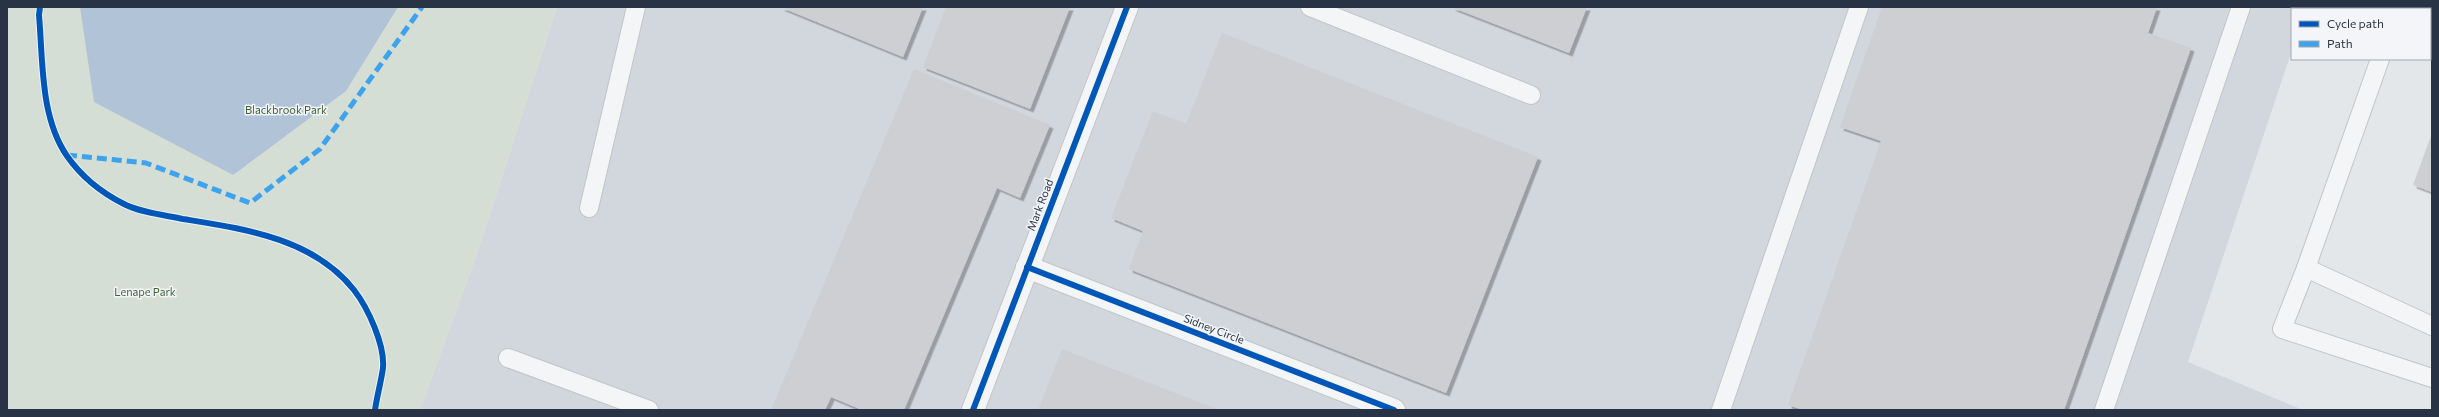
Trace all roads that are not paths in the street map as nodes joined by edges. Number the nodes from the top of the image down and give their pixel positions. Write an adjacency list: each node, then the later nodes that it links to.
1 (636, 7): 8 (lane)
2 (1127, 7): 9 (street, Mark Road)
3 (1310, 7): 7 (lane)
4 (1859, 7): 17 (lane)
5 (2241, 7): 18 (lane)
6 (2380, 60): 10 (lane)
7 (1531, 95)
8 (589, 208)
9 (1027, 267): 15 (street, Mark Road); 16 (street, Sidney Circle)
10 (2306, 268): 11 (lane); 13 (lane)
11 (2432, 326)
12 (508, 358): 14 (lane)
13 (2432, 378)
14 (649, 410)
15 (973, 410)
16 (1394, 410)
17 (1721, 410)
18 (2104, 410)

